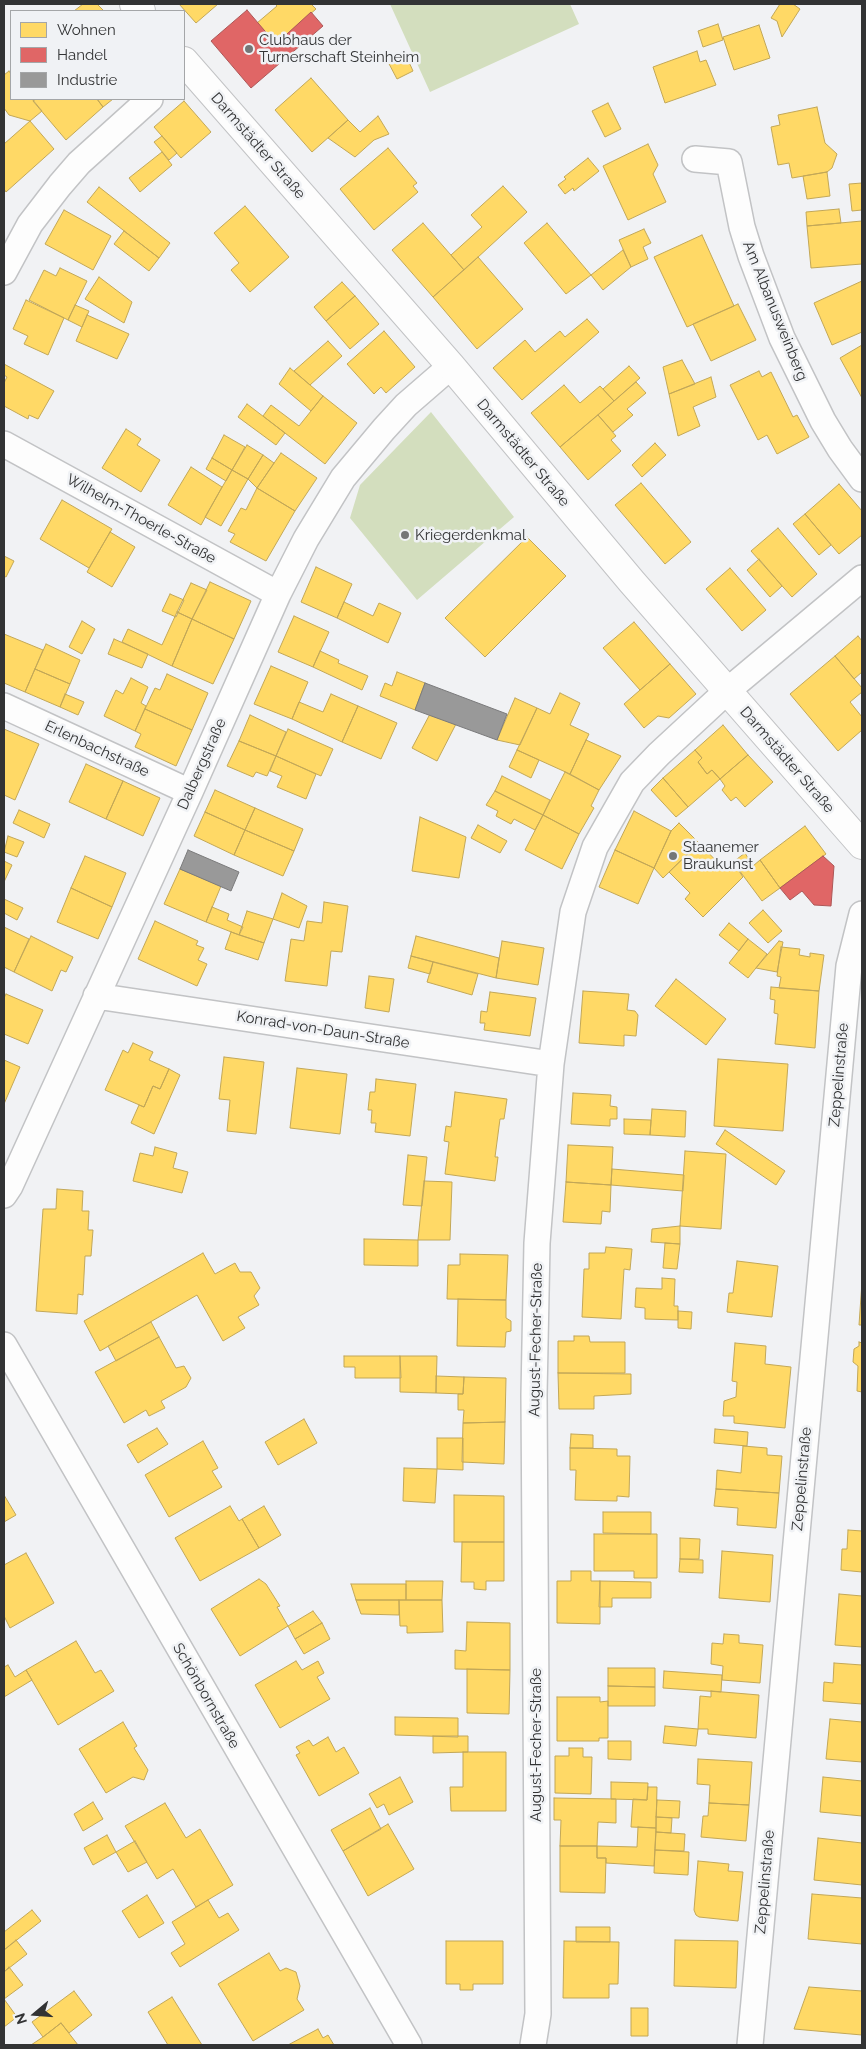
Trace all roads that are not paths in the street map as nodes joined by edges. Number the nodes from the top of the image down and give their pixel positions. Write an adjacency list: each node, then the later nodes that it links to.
1 (185, 64): 5 (street, Darmstädter Straße)
2 (149, 100): 4 (street)
3 (695, 159): 7 (street, Am Albanusweinberg)
4 (4, 272)
5 (451, 366): 9 (street, Dalbergstraße); 10 (street, Darmstädter Straße)
6 (4, 444): 9 (street, Wilhelm-Thoerle-Straße)
7 (862, 479)
8 (862, 578): 10 (street)
9 (278, 594): 12 (street, Dalbergstraße)
10 (727, 691): 13 (street, Darmstädter Straße); 16 (street, August-Fecher-Straße)
11 (4, 706): 12 (street, Erlenbachstraße)
12 (190, 792): 15 (street, Dalbergstraße)
13 (862, 845)
14 (862, 914): 21 (street, Zeppelinstraße)
15 (96, 996): 16 (street, Konrad-von-Daun-Straße); 17 (street, Dalbergstraße)
16 (551, 1064): 20 (street, August-Fecher-Straße)
17 (4, 1195)
18 (4, 1345): 19 (street, Schönbornstraße)
19 (409, 2045)
20 (533, 2045)
21 (750, 2045)

